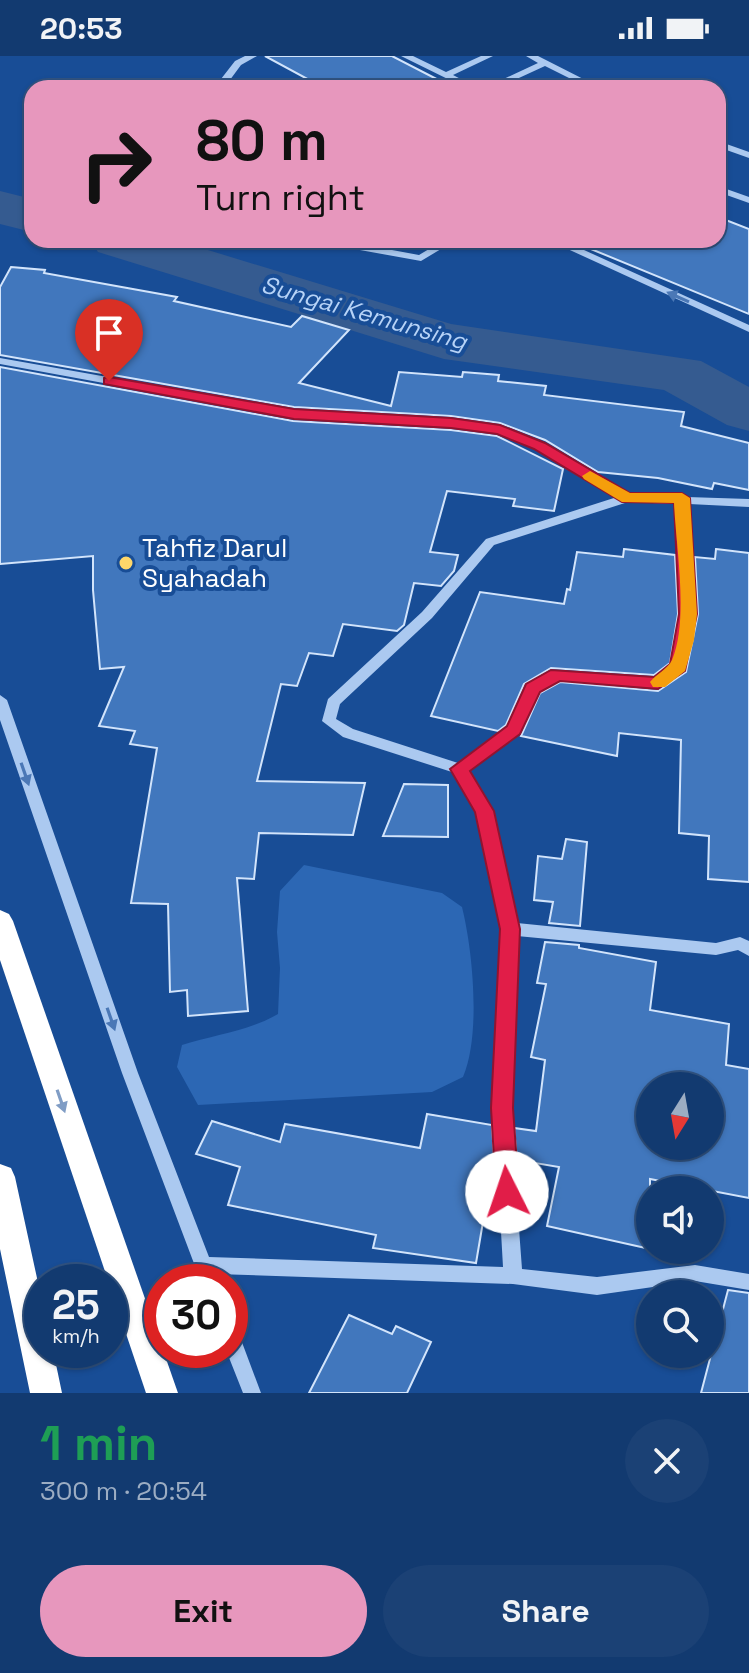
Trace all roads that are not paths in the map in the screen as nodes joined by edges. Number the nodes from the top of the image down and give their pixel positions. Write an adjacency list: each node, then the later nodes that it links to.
1 (252, 56): 7 (street)
2 (406, 56): 6 (street)
3 (488, 56): 6 (street)
4 (531, 56): 5 (street)
5 (545, 63): 9 (street); 10 (street)
6 (446, 75): 8 (street)
7 (225, 80)
8 (456, 80)
9 (507, 80)
10 (580, 80)
11 (726, 147): 12 (street)
12 (749, 155)
13 (726, 192): 14 (street)
14 (749, 200)
15 (365, 248): 16 (street)
16 (438, 248)
17 (571, 248): 18 (street, one-way to 17)
18 (749, 329)
19 (0, 361): 20 (street)
20 (627, 498): 21 (street); 24 (street)
21 (682, 498): 22 (street); 24 (street)
22 (749, 503)
23 (0, 700): 29 (street, one-way to 29)
24 (460, 769): 26 (street)
25 (0, 921): 35 (highway, one-way to 35)
26 (510, 929): 27 (street); 31 (street)
27 (749, 950)
28 (2, 1184): 34 (highway)
29 (203, 1264)
30 (248, 1274): 31 (street)
31 (513, 1276): 32 (street)
32 (749, 1282)
33 (243, 1368): 36 (street)
34 (46, 1393)
35 (162, 1393)
36 (252, 1393)

